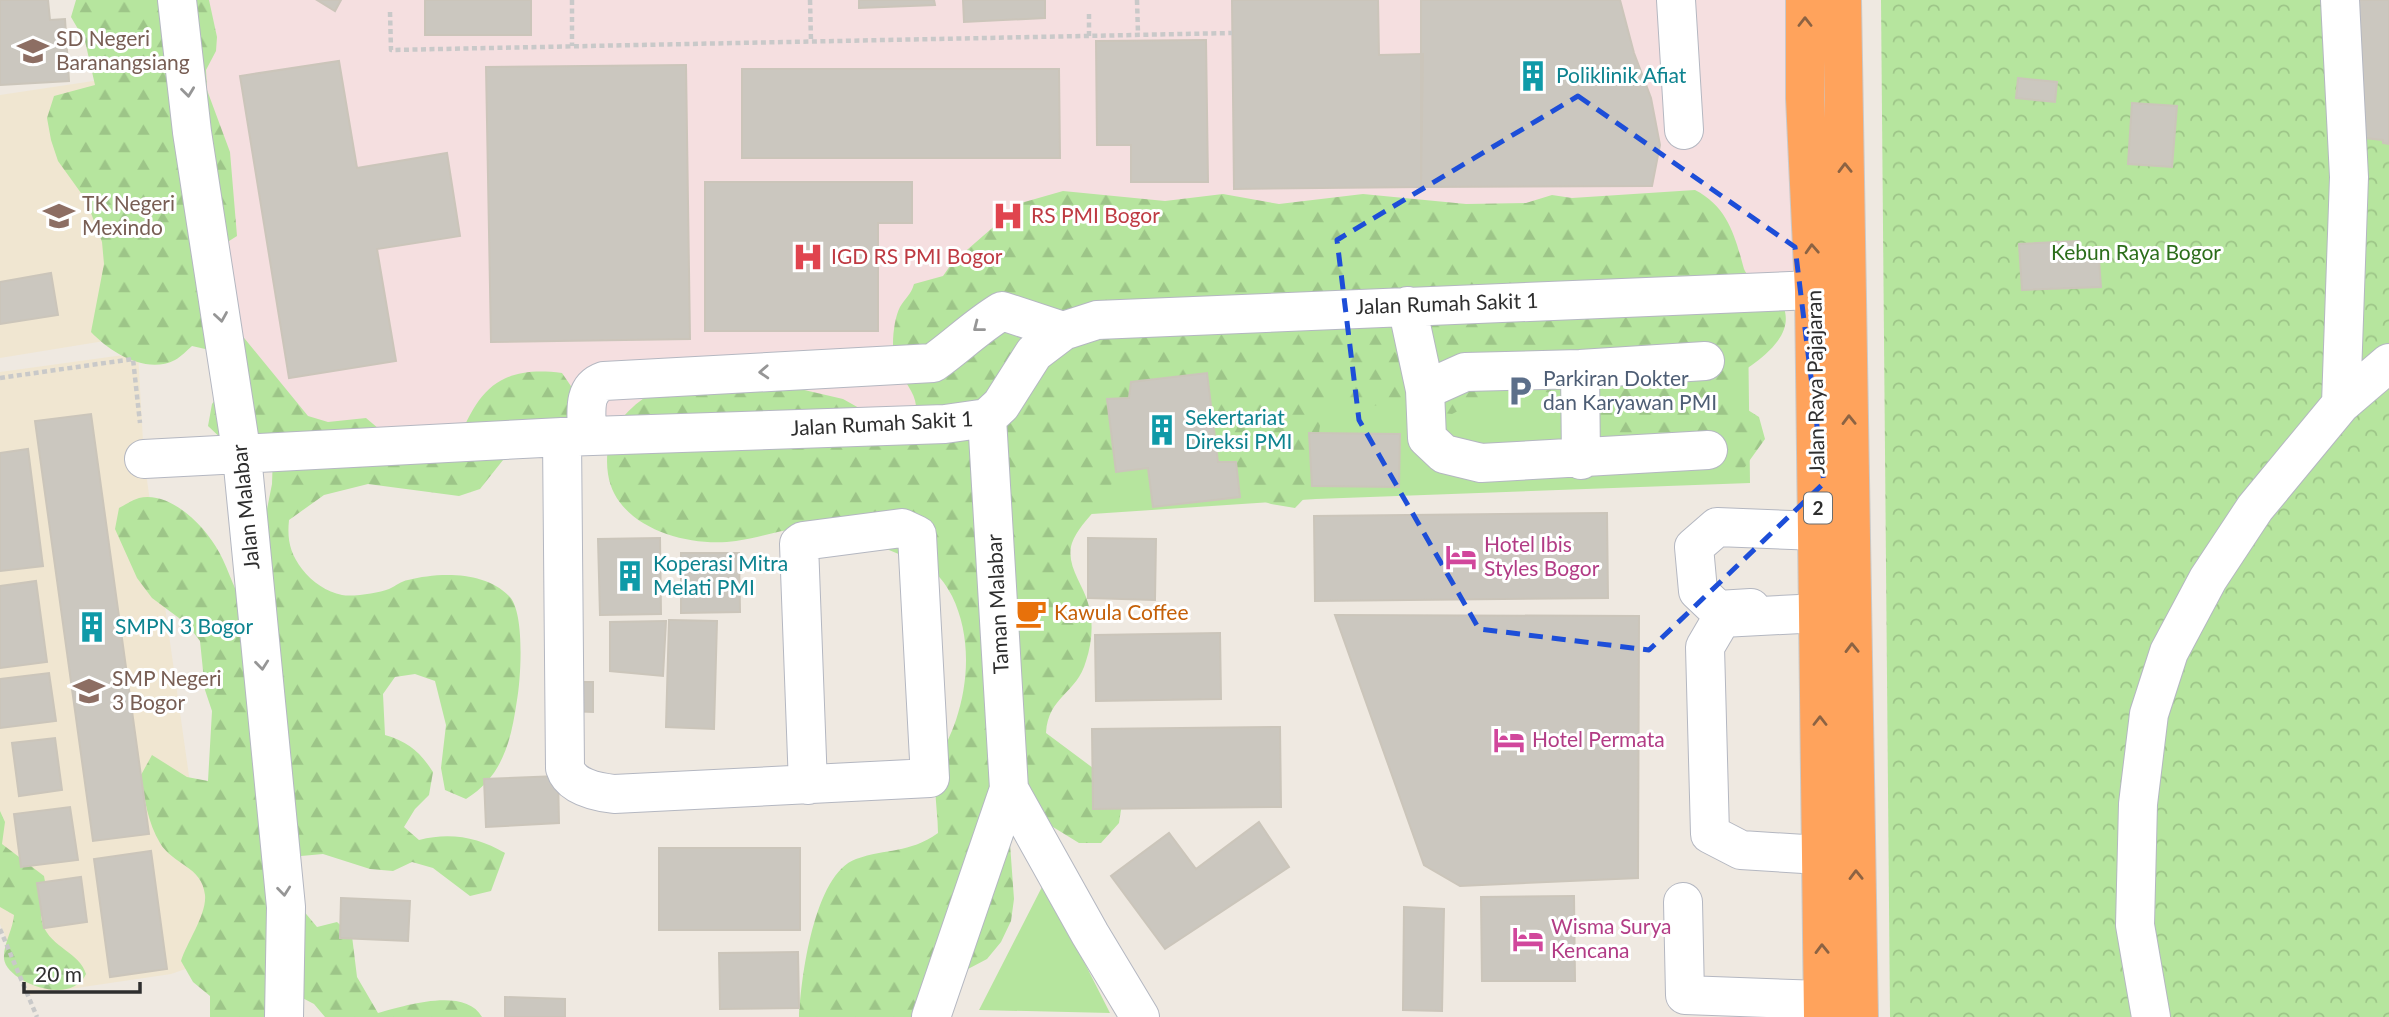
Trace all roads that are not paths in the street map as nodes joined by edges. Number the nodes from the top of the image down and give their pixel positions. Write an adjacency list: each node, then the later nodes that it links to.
1 (177, 0): 18 (street, Jalan Malabar, one-way to 18)
2 (1676, 0): 6 (street)
3 (1805, 0): 7 (highway, Jalan Raya Pajajaran / 2, one-way to 3)
4 (1842, 0): 31 (highway, 2, one-way to 4)
5 (2340, 0): 14 (street)
6 (1685, 130)
7 (1814, 290): 8 (street, Jalan Rumah Sakit 1); 21 (highway, Jalan Raya Pajajaran / 2)
8 (1407, 306): 9 (street, Jalan Rumah Sakit 1); 13 (street)
9 (1063, 331): 15 (street, Jalan Rumah Sakit 1); 16 (street, one-way to 16)
10 (1705, 361): 12 (street)
11 (2389, 363): 14 (street)
12 (1580, 369): 13 (street); 20 (street)
13 (1425, 390): 20 (street)
14 (2341, 404): 32 (street)
15 (987, 418): 16 (street, Jalan Rumah Sakit 1); 24 (street, Taman Malabar)
16 (574, 437): 18 (street, Jalan Rumah Sakit 1); 23 (street)
17 (1708, 450): 20 (street)
18 (242, 456): 19 (street, Jalan Rumah Sakit 1); 28 (street, Jalan Malabar, one-way to 28)
19 (144, 459)
20 (1581, 460)
21 (1818, 531): 22 (highway, Jalan Raya Pajajaran / 2); 22 (street)
22 (1820, 608): 25 (highway, Jalan Raya Pajajaran / 2, one-way to 22); 25 (street)
23 (808, 785): 23 (street)
24 (1010, 789): 29 (street, Taman Malabar); 30 (street, Taman Malabar)
25 (1820, 855): 27 (highway, Jalan Raya Pajajaran / 2, one-way to 25)
26 (1683, 902): 27 (street)
27 (1823, 1008)
28 (284, 1017)
29 (931, 1017)
30 (1140, 1017)
31 (1859, 1017)
32 (2151, 1017)

